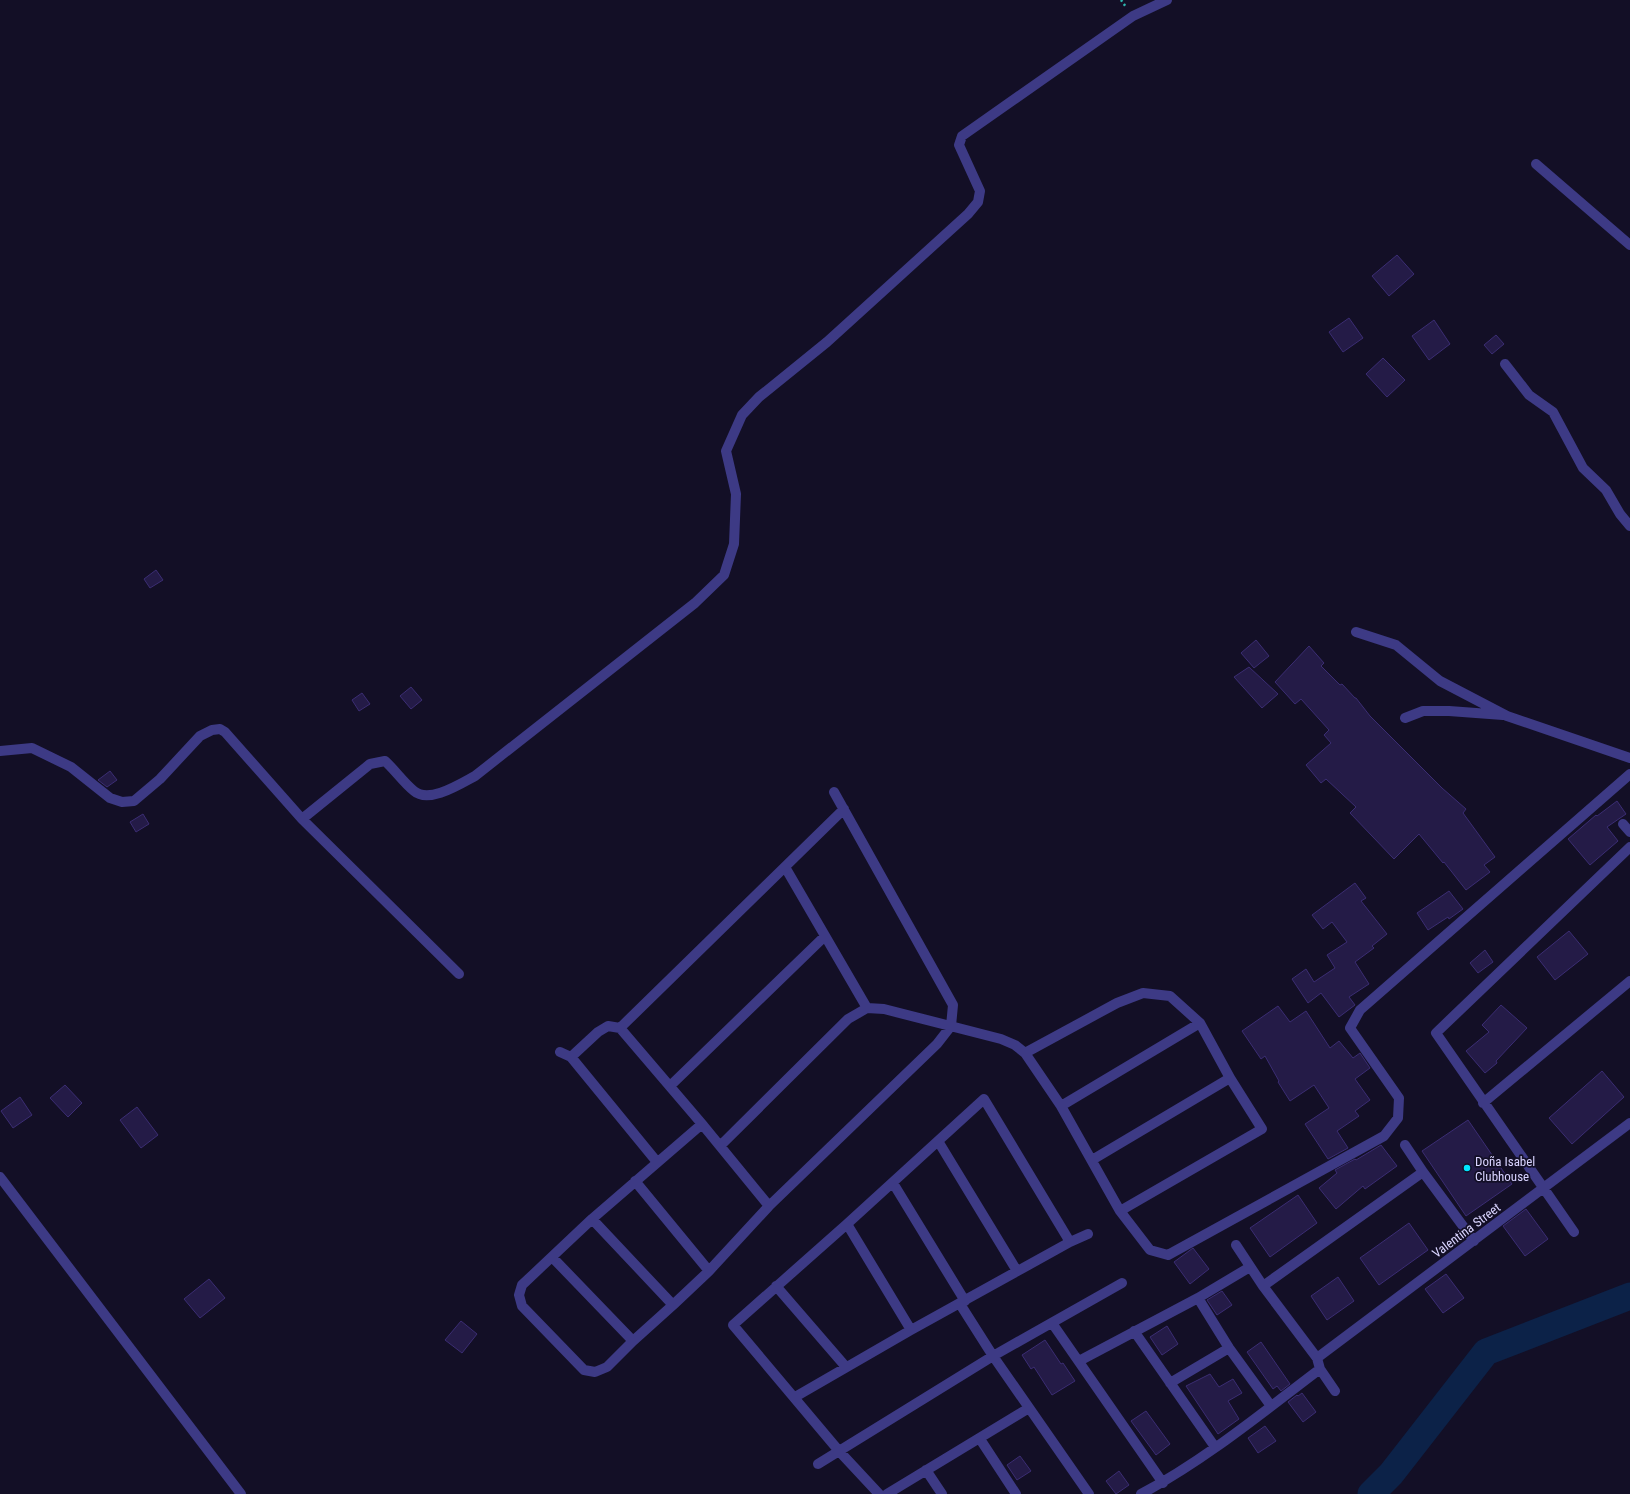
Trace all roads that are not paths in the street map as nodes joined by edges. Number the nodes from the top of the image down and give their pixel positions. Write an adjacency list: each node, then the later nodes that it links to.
1 (1167, 0): 14 (street)
2 (1536, 164): 3 (street)
3 (1630, 245)
4 (1505, 364): 5 (street)
5 (1630, 526)
6 (1356, 632): 7 (street)
7 (1508, 716): 8 (street); 10 (street)
8 (1405, 718)
9 (0, 751): 14 (street)
10 (1630, 758)
11 (1630, 774): 46 (street)
12 (834, 792): 13 (street)
13 (844, 809): 18 (street); 24 (street)
14 (302, 819): 20 (street)
15 (1623, 824): 16 (street)
16 (1630, 832)
17 (1630, 847): 31 (street)
18 (785, 867): 19 (street); 25 (street)
19 (825, 936): 22 (street); 30 (street)
20 (459, 974)
21 (1630, 981): 31 (street)
22 (867, 1008): 24 (street); 37 (street)
23 (1200, 1023): 27 (street); 29 (street); 32 (street)
24 (951, 1026): 27 (street); 45 (street)
25 (620, 1028): 28 (street); 30 (street)
26 (560, 1052): 28 (street)
27 (1025, 1053): 32 (street)
28 (571, 1058): 39 (street)
29 (1230, 1078): 38 (street); 46 (street)
30 (670, 1086): 34 (street)
31 (1483, 1103): 44 (street)
32 (1061, 1106): 38 (street)
33 (1630, 1123): 44 (street, Valentina Street)
34 (702, 1124): 37 (street); 39 (street)
35 (938, 1141): 43 (street); 52 (street); 56 (street)
36 (1405, 1145): 40 (street)
37 (720, 1146): 45 (street)
38 (1092, 1160): 46 (street)
39 (657, 1162): 42 (street)
40 (1423, 1172): 51 (street); 60 (street)
41 (0, 1177): 85 (street)
42 (635, 1181): 47 (street); 57 (street)
43 (893, 1183): 48 (street); 62 (street)
44 (1545, 1188): 49 (street); 51 (street, Valentina Street)
45 (769, 1206): 57 (street)
46 (1120, 1211)
47 (592, 1219): 54 (street); 63 (street)
48 (847, 1224): 59 (street); 65 (street)
49 (1574, 1232)
50 (1088, 1234): 52 (street)
51 (1474, 1241): 70 (street, Valentina Street)
52 (1070, 1242): 56 (street)
53 (1236, 1245): 55 (street)
54 (552, 1257): 67 (street); 67 (street)
55 (1250, 1268): 60 (street); 61 (street)
56 (1017, 1271): 62 (street)
57 (709, 1272): 63 (street)
58 (1122, 1283): 64 (street)
59 (776, 1286): 72 (street); 76 (street)
60 (1263, 1286): 70 (street)
61 (1198, 1298): 66 (street); 68 (street)
62 (962, 1302): 65 (street); 69 (street)
63 (673, 1305): 67 (street)
64 (1052, 1323): 69 (street); 71 (street)
65 (911, 1330): 72 (street)
66 (1134, 1331): 71 (street); 74 (street)
67 (633, 1341)
68 (1229, 1348): 74 (street); 77 (street)
69 (993, 1356): 78 (street); 81 (street)
70 (1317, 1358): 73 (street)
71 (1079, 1361): 84 (street)
72 (846, 1367): 76 (street)
73 (1320, 1369): 75 (street); 77 (street)
74 (1170, 1383): 80 (street)
75 (1335, 1391)
76 (796, 1398): 81 (street)
77 (1271, 1406): 80 (street)
78 (1030, 1408): 79 (street); 90 (street)
79 (980, 1439): 83 (street); 89 (street)
80 (1215, 1448): 84 (street)
81 (839, 1451): 82 (street); 86 (street)
82 (818, 1464)
83 (926, 1470): 87 (street); 88 (street)
84 (1163, 1483): 91 (street)
85 (241, 1494)
86 (879, 1494)
87 (887, 1494)
88 (942, 1494)
89 (1016, 1494)
90 (1089, 1494)
91 (1141, 1494)

